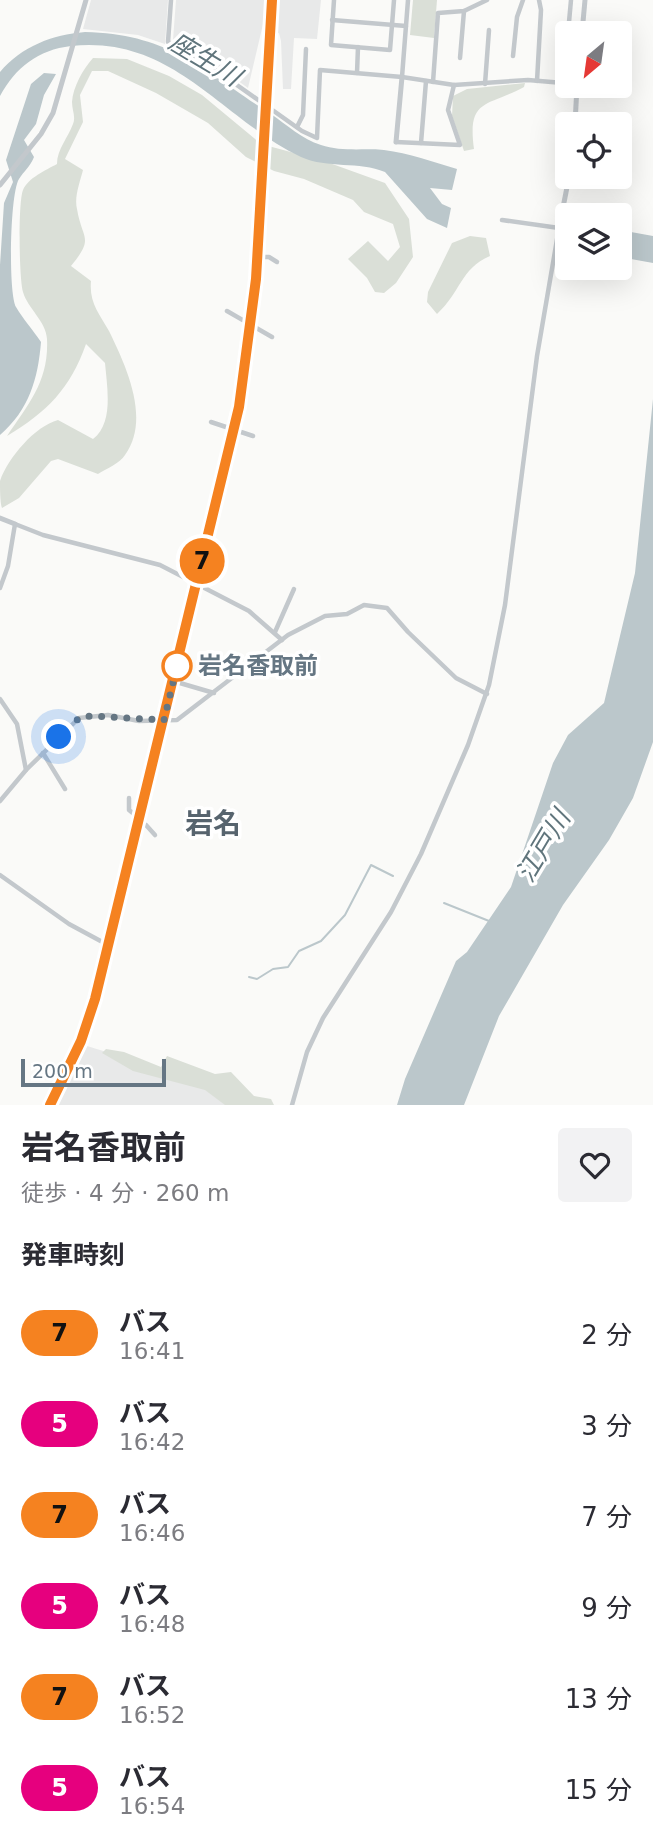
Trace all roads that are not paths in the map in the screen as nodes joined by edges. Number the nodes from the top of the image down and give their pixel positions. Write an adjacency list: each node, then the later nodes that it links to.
1 (86, 0): 33 (street)
2 (171, 0): 30 (street)
3 (272, 0): 37 (street)
4 (334, 0): 13 (street)
5 (394, 0): 16 (street)
6 (408, 0): 17 (street)
7 (487, 0): 12 (street)
8 (523, 0): 21 (street)
9 (539, 0): 26 (street)
10 (571, 0): 14 (street)
11 (585, 0): 15 (street)
12 (464, 10): 22 (street); 25 (street)
13 (332, 20): 16 (street); 19 (street)
14 (569, 21)
15 (583, 21)
16 (393, 25): 17 (street); 19 (street)
17 (406, 26): 24 (street)
18 (489, 30): 28 (street)
19 (358, 47): 23 (street)
20 (306, 49): 30 (street)
21 (513, 56)
22 (460, 58)
23 (357, 73): 24 (street); 30 (street)
24 (402, 77): 25 (street); 31 (street)
25 (429, 81): 29 (street); 32 (street)
26 (537, 81): 27 (street); 28 (street)
27 (555, 82)
28 (485, 84): 29 (street)
29 (454, 85): 32 (street)
30 (297, 127)
31 (396, 142): 32 (street)
32 (421, 143)
33 (0, 185)
34 (502, 220): 35 (street)
35 (555, 227)
36 (251, 232): 37 (street)
37 (259, 235): 39 (street)
38 (555, 251): 56 (street)
39 (258, 257): 40 (street); 42 (street)
40 (277, 262)
41 (227, 312): 42 (street)
42 (252, 325): 43 (street); 45 (street)
43 (272, 337)
44 (211, 422): 45 (street)
45 (234, 430): 46 (street); 49 (street)
46 (253, 436)
47 (0, 518): 48 (street)
48 (15, 524): 49 (street); 50 (street)
49 (197, 583): 52 (street); 54 (street)
50 (0, 588)
51 (294, 589): 52 (street)
52 (275, 632): 53 (street)
53 (282, 640): 55 (street); 56 (street)
54 (173, 681): 55 (street); 58 (street)
55 (214, 694): 58 (street)
56 (487, 694): 69 (street)
57 (0, 699): 60 (street)
58 (164, 720): 59 (street); 64 (street)
59 (43, 753): 60 (street); 61 (street)
60 (26, 770): 63 (street)
61 (65, 789)
62 (129, 798): 64 (street)
63 (0, 801)
64 (139, 820): 65 (street); 67 (street)
65 (155, 835)
66 (0, 875): 67 (street)
67 (109, 946): 68 (street)
68 (50, 1105)
69 (292, 1105)

